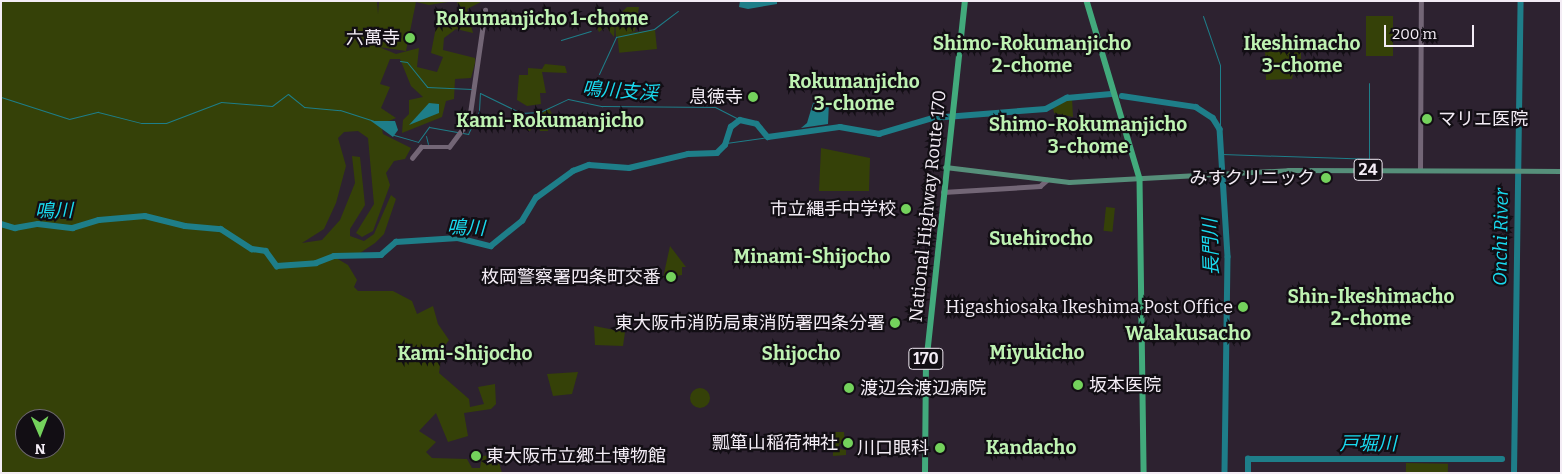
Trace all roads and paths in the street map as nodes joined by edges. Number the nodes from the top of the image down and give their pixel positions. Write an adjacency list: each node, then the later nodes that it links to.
1 (965, 1): 6 (highway, National Highway Route 170 / 170)
2 (1086, 1): 9 (highway)
3 (1420, 1): 7 (street)
4 (485, 10): 5 (street)
5 (412, 158)
6 (945, 167): 10 (main road, 24); 11 (highway, National Highway Route 170 / 170)
7 (1420, 170): 8 (main road, 24); 9 (main road, 24)
8 (1561, 171)
9 (1140, 179): 10 (main road, 24); 13 (highway)
10 (1047, 180): 11 (street)
11 (943, 192): 12 (highway, National Highway Route 170 / 170)
12 (925, 473)
13 (1144, 473)

